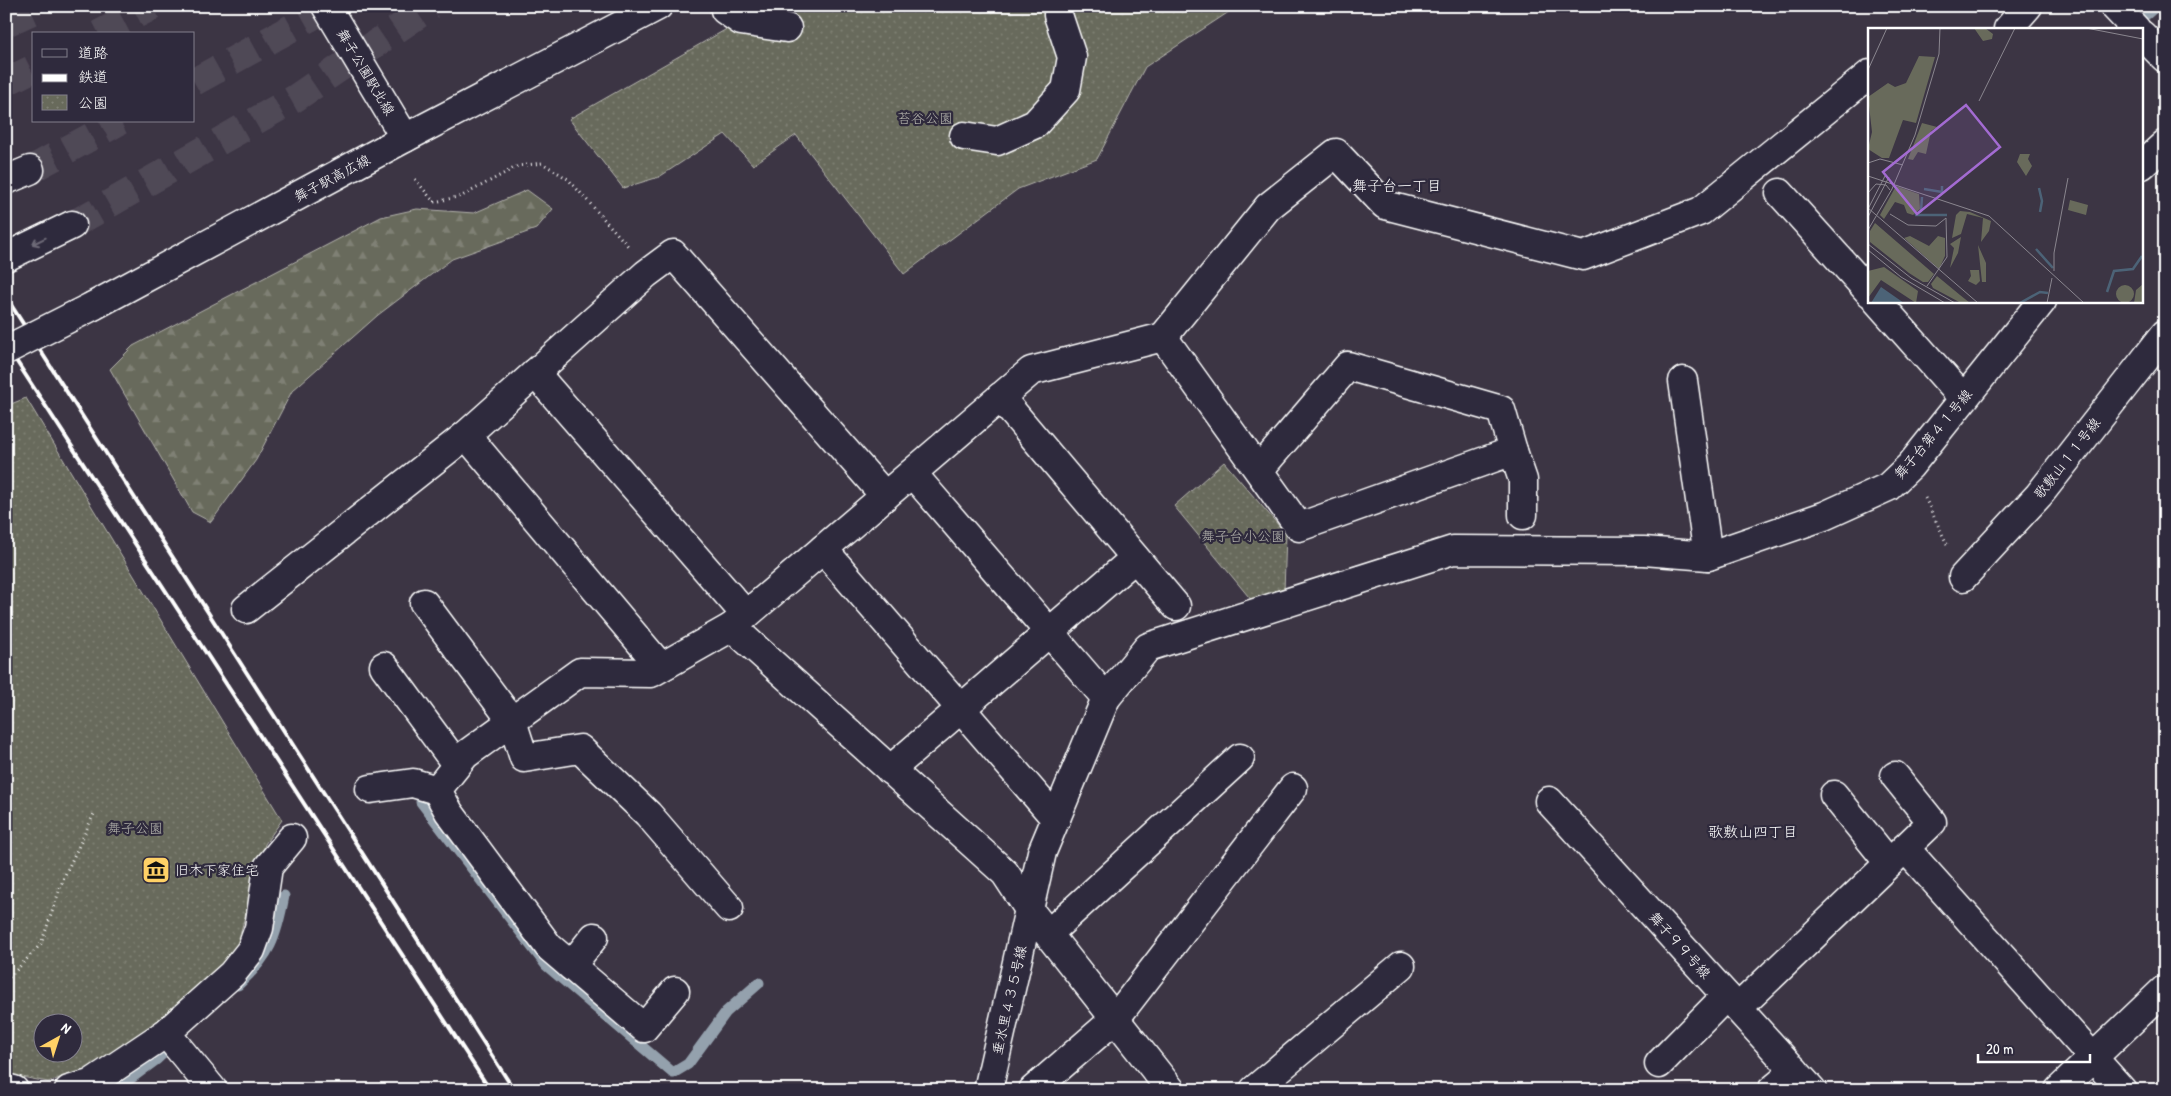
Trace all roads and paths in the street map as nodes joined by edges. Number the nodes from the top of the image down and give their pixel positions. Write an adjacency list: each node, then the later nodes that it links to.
1 (326, 6): 14 (street, 舞子公園駅北線)
2 (658, 6): 14 (street, 舞子駅高広線)
3 (1058, 6): 13 (street)
4 (2028, 6): 8 (street)
5 (2114, 6): 9 (street)
6 (725, 10): 7 (street)
7 (787, 28)
8 (2009, 28)
9 (2135, 28)
10 (2144, 37): 11 (street)
11 (2165, 58)
12 (1868, 76): 26 (street)
13 (964, 136)
14 (405, 138): 27 (street, 舞子駅高広線, bridge)
15 (2165, 144): 16 (street)
16 (2144, 163)
17 (415, 179): 21 (path)
18 (1780, 193): 22 (street)
19 (72, 225): 20 (street, one-way to 20)
20 (6, 257)
21 (646, 274): 28 (street); 37 (street)
22 (1868, 292)
23 (1878, 302): 31 (street)
24 (2041, 302): 31 (street, 舞子台第４１号線)
25 (2165, 334): 42 (street, 歌敷山１１号線)
26 (1163, 337): 30 (street); 35 (street)
27 (6, 350)
28 (535, 374): 32 (street); 46 (street)
29 (1683, 381): 40 (street)
30 (1000, 397): 36 (street); 41 (street)
31 (1963, 398): 34 (street, 舞子台第４１号線)
32 (466, 435): 45 (street); 49 (street)
33 (1513, 451): 35 (street); 35 (street); 38 (street)
34 (1910, 466): 40 (street, 舞子台第４１号線); 42 (path)
35 (1259, 470)
36 (912, 472): 37 (street); 47 (street)
37 (885, 496): 39 (street)
38 (1523, 515)
39 (823, 549): 46 (street); 51 (street)
40 (1708, 556): 50 (street, 垂水里４３５号線)
41 (1135, 558): 44 (street); 47 (street)
42 (1963, 576)
43 (424, 603): 52 (street)
44 (1176, 606)
45 (246, 609)
46 (739, 621): 49 (street); 55 (street)
47 (1049, 634): 50 (street); 51 (street)
48 (384, 666): 54 (street)
49 (661, 667): 52 (street)
50 (1106, 698): 63 (street, 垂水里４３５号線)
51 (960, 708): 55 (street); 63 (street)
52 (512, 721): 54 (street); 66 (street)
53 (1240, 758): 68 (street)
54 (456, 764): 59 (street)
55 (890, 770): 67 (street)
56 (1895, 776): 65 (street)
57 (1294, 788): 76 (street)
58 (370, 789): 59 (street)
59 (437, 790): 70 (street)
60 (1834, 795): 65 (street)
61 (1549, 801): 75 (street, 舞子９９号線)
62 (94, 814): 72 (path)
63 (1056, 819): 67 (street, 垂水里４３５号線)
64 (292, 838): 77 (street)
65 (1897, 856): 75 (street); 78 (street)
66 (729, 908)
67 (1030, 911): 68 (street); 85 (street, 垂水里４３５号線)
68 (1048, 934): 76 (street)
69 (594, 937): 70 (street)
70 (571, 966): 74 (street)
71 (1401, 966): 88 (street)
72 (6, 981)
73 (2165, 989): 78 (street)
74 (675, 991)
75 (1732, 1002): 79 (street); 80 (street, 舞子９９号線)
76 (1115, 1019): 86 (street); 87 (street)
77 (175, 1043): 83 (street); 84 (street)
78 (2092, 1058): 90 (street); 91 (street)
79 (1658, 1064)
80 (1804, 1080): 89 (street)
81 (6, 1088): 82 (street)
82 (14, 1090)
83 (69, 1090)
84 (213, 1090)
85 (988, 1090)
86 (1033, 1090)
87 (1171, 1090)
88 (1254, 1090)
89 (1772, 1090)
90 (2059, 1090)
91 (2122, 1090)

